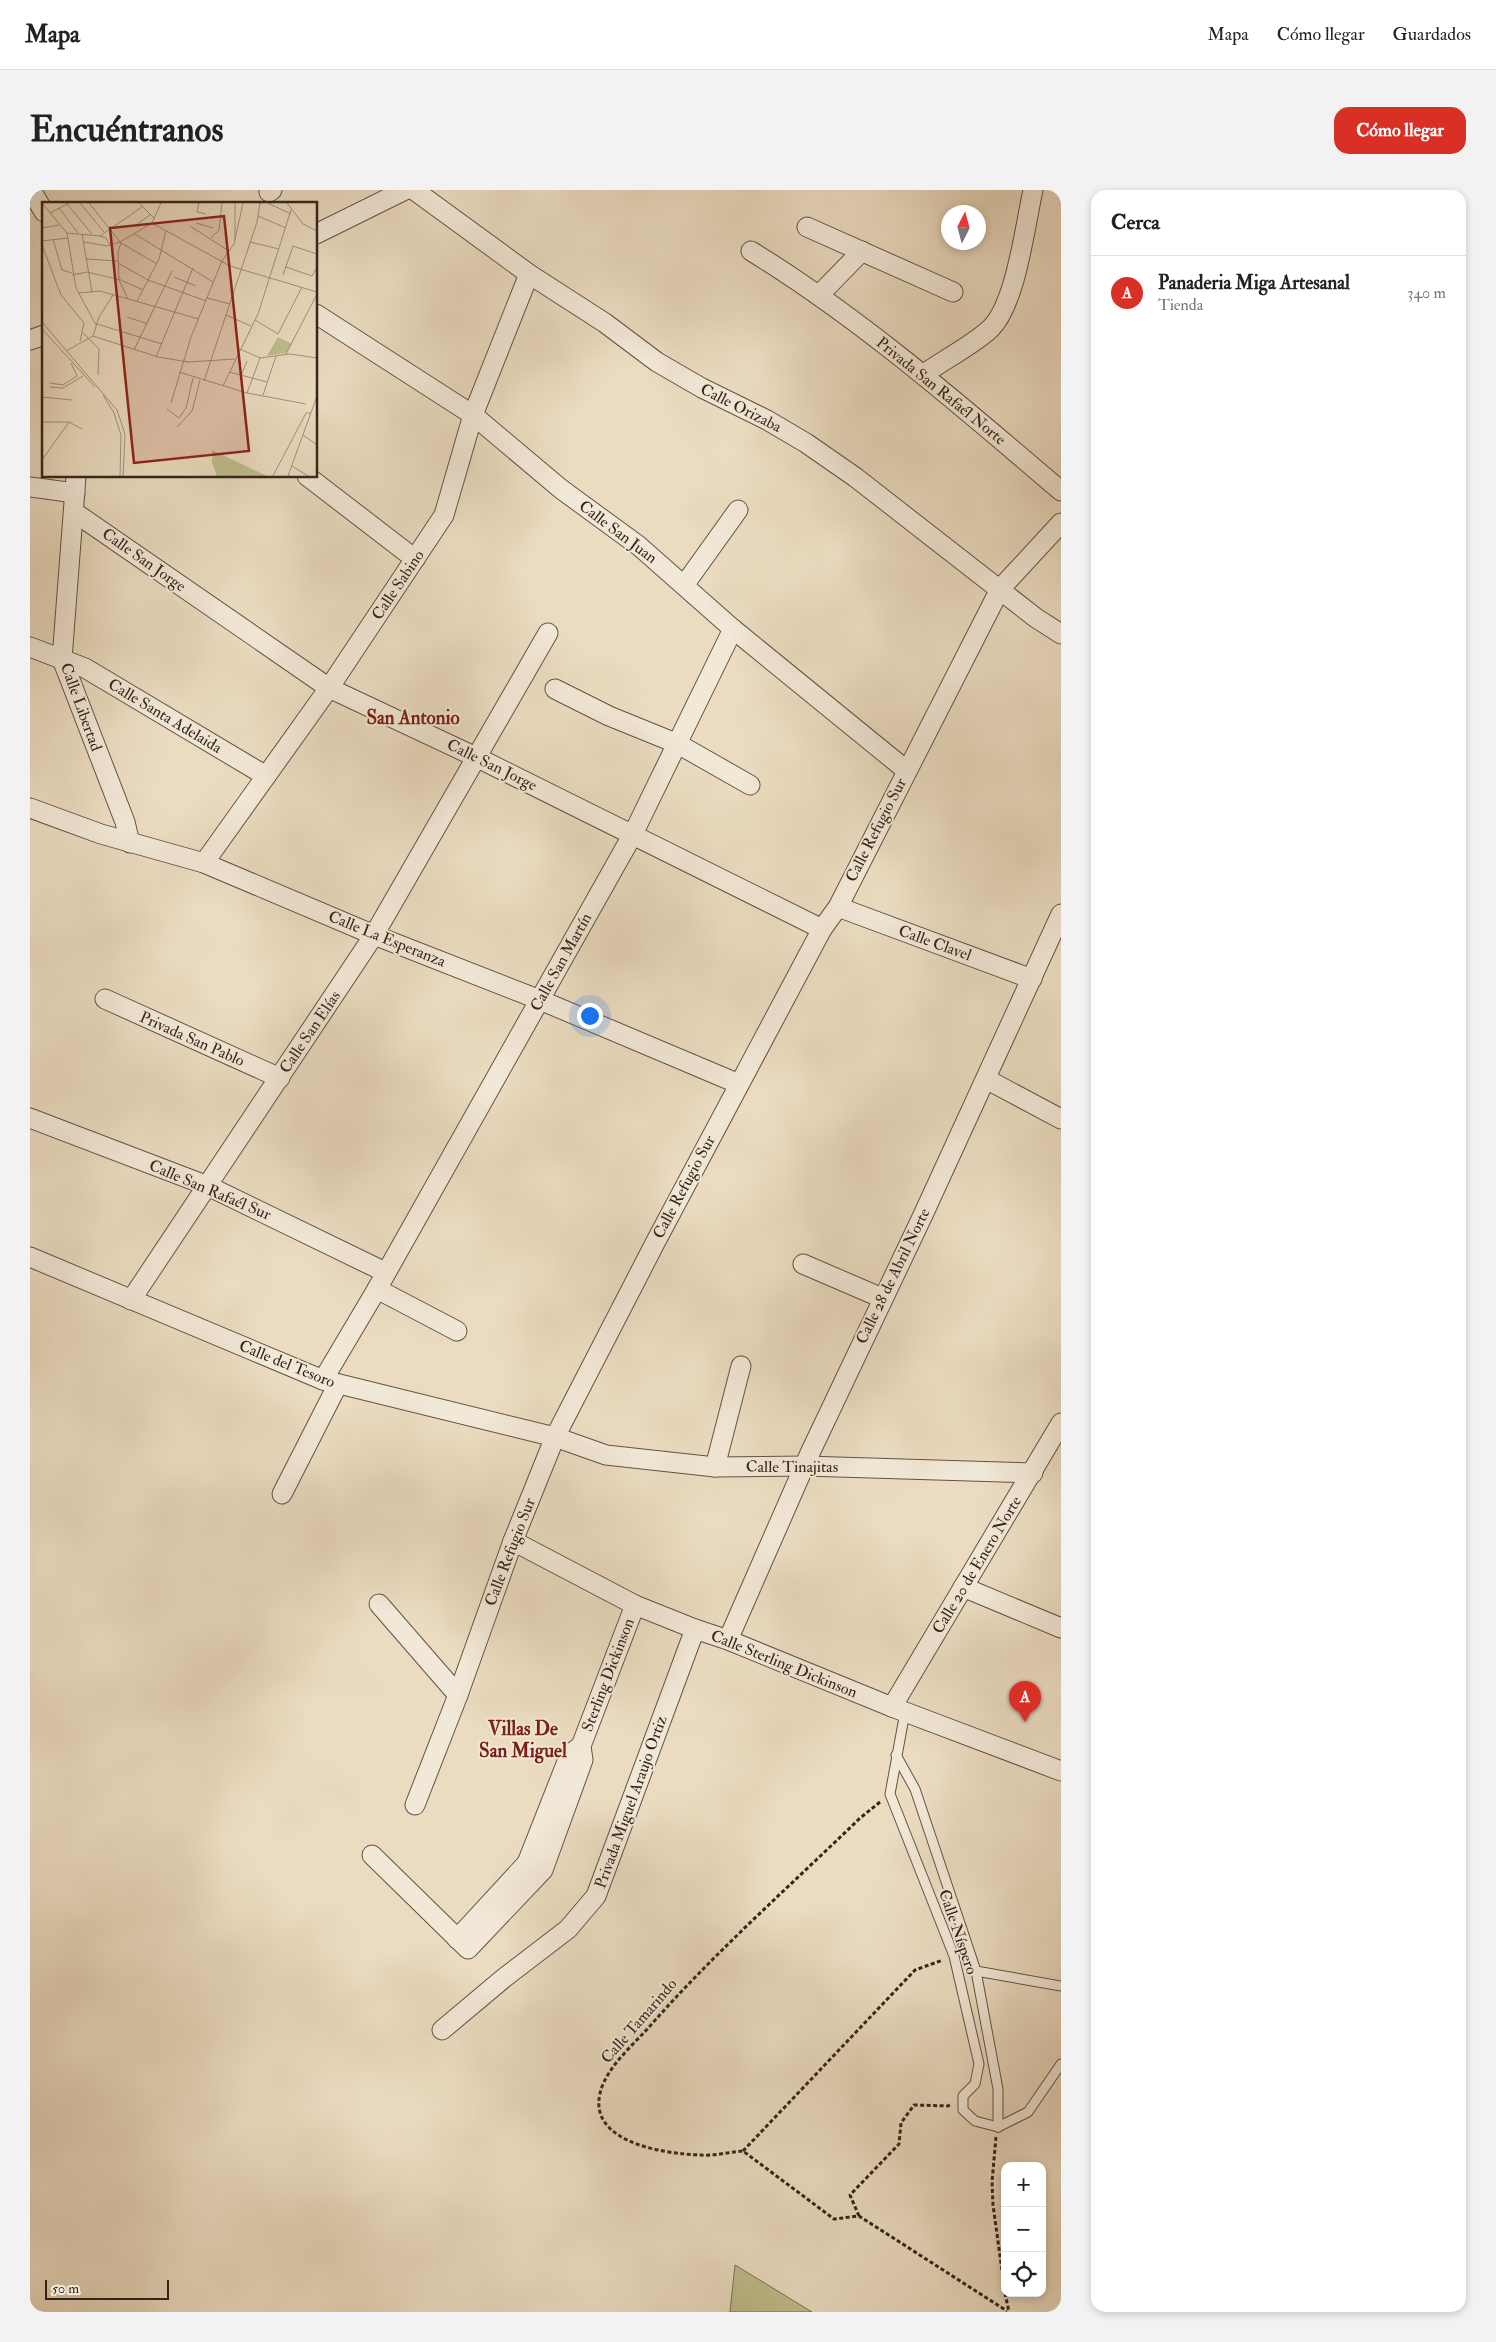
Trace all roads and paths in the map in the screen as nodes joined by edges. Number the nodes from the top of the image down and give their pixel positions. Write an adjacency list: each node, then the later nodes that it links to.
1 (31, 190): 5 (street)
2 (404, 190): 7 (street)
3 (414, 190): 10 (street, Calle Orizaba)
4 (1033, 190): 16 (street)
5 (42, 209)
6 (807, 227): 8 (street)
7 (318, 233)
8 (862, 251): 11 (street); 12 (street)
9 (750, 252): 12 (street, Privada San Rafaél Norte)
10 (530, 274): 17 (street, Calle Sabino); 26 (street, Calle Orizaba)
11 (953, 292)
12 (819, 296): 16 (street, Privada San Rafaél Norte)
13 (318, 315): 17 (street, Calle San Juan)
14 (42, 336): 15 (street)
15 (30, 340)
16 (924, 374): 20 (street, Privada San Rafaél Norte)
17 (473, 415): 24 (street, Calle Sabino); 25 (street, Calle San Juan)
18 (310, 478): 24 (street)
19 (30, 487): 21 (street)
20 (1061, 491)
21 (75, 494): 31 (street, Calle Libertad); 32 (street, Calle San Jorge)
22 (738, 510): 25 (street)
23 (1061, 523): 26 (street, Calle Refugio Sur)
24 (415, 559): 32 (street, Calle Sabino)
25 (685, 584): 27 (street, Calle San Juan)
26 (1000, 589): 29 (street, Calle Orizaba); 36 (street, Calle Refugio Sur)
27 (733, 629): 34 (street, Calle San Martín); 36 (street, Calle San Juan)
28 (548, 633): 35 (street, Calle San Elías)
29 (1061, 634)
30 (30, 647): 31 (street, Calle Santa Adelaida)
31 (62, 659): 37 (street, Calle Santa Adelaida); 41 (street, Calle Libertad)
32 (329, 688): 35 (street, Calle San Jorge); 37 (street, Calle Sabino)
33 (556, 689): 34 (street)
34 (678, 744): 38 (street); 40 (street, Calle San Martín)
35 (478, 758): 40 (street, Calle San Jorge); 46 (street, Calle San Elías)
36 (906, 770): 43 (street, Calle Refugio Sur)
37 (266, 776): 42 (street, Calle Sabino)
38 (750, 785)
39 (30, 808): 41 (street, Calle La Esperanza)
40 (633, 834): 45 (street, Calle San Jorge); 49 (street, Calle San Martín)
41 (130, 843): 42 (street, Calle La Esperanza)
42 (204, 863): 46 (street, Calle La Esperanza)
43 (838, 907): 45 (street, Calle Refugio Sur); 47 (street, Calle Clavel)
44 (1061, 914): 47 (street, Calle 28 de Abril Norte)
45 (822, 929): 52 (street, Calle Refugio Sur)
46 (374, 935): 49 (street, Calle La Esperanza); 50 (street, Calle San Elías)
47 (1032, 979): 51 (street, Calle 28 de Abril Norte)
48 (105, 999): 50 (street, Privada San Pablo)
49 (540, 1000): 52 (street, Calle La Esperanza); 58 (street, Calle San Martín)
50 (280, 1078): 55 (street, Calle San Elías)
51 (986, 1079): 54 (street); 60 (street, Calle 28 de Abril Norte)
52 (739, 1084): 66 (street, Calle Refugio Sur)
53 (30, 1118): 55 (street, Calle San Rafaél Sur)
54 (1061, 1119)
55 (208, 1186): 58 (street, Calle San Rafaél Sur); 61 (street, Calle San Elías)
56 (30, 1258): 61 (street, Calle del Tesoro)
57 (803, 1264): 60 (street)
58 (385, 1272): 59 (street, Calle San Martín)
59 (377, 1289): 62 (street); 64 (street, Calle San Martín)
60 (882, 1298): 67 (street, Calle 28 de Abril Norte)
61 (131, 1300): 64 (street, Calle del Tesoro)
62 (457, 1330)
63 (741, 1366): 68 (street)
64 (330, 1382): 66 (street, Calle del Tesoro); 70 (street, Calle San Martín)
65 (1061, 1423): 69 (street, Calle 20 de Enero Norte)
66 (555, 1437): 68 (street, Calle Tinajitas); 71 (street, Calle Refugio Sur)
67 (805, 1466): 68 (street, Calle Tinajitas); 69 (street, Calle Tinajitas); 77 (street, Calle 28 de Abril Norte)
68 (715, 1468)
69 (1033, 1473): 72 (street, Calle 20 de Enero Norte)
70 (282, 1494)
71 (513, 1541): 74 (street, Calle Sterling Dickinson); 78 (street, Calle Refugio Sur)
72 (963, 1587): 75 (street); 79 (street, Calle 20 de Enero Norte)
73 (379, 1604): 78 (street)
74 (635, 1605): 76 (street, Calle Sterling Dickinson); 84 (street, Sterling Dickinson)
75 (1061, 1628)
76 (695, 1630): 77 (street, Calle Sterling Dickinson); 88 (street, Privada Miguel Araujo Ortiz)
77 (728, 1640): 79 (street, Calle Sterling Dickinson)
78 (458, 1695): 83 (street, Calle Refugio Sur)
79 (898, 1710): 80 (lane); 81 (street, Calle Sterling Dickinson)
80 (896, 1755): 82 (lane); 86 (lane, Calle Níspero)
81 (1061, 1771)
82 (890, 1794): 85 (lane, Calle Níspero); 92 (path, Calle Tamarindo)
83 (415, 1805)
84 (372, 1855)
85 (954, 1956): 90 (lane, Calle Níspero); 92 (path)
86 (976, 1971): 87 (lane); 91 (lane, Calle Níspero)
87 (1061, 1986)
88 (442, 2030)
89 (1061, 2064): 91 (lane)
90 (963, 2096): 91 (lane); 93 (path)
91 (998, 2127): 94 (path)
92 (742, 2151): 93 (path)
93 (860, 2216): 96 (path)
94 (1001, 2264)
95 (1006, 2297): 96 (path)
96 (1008, 2311)

